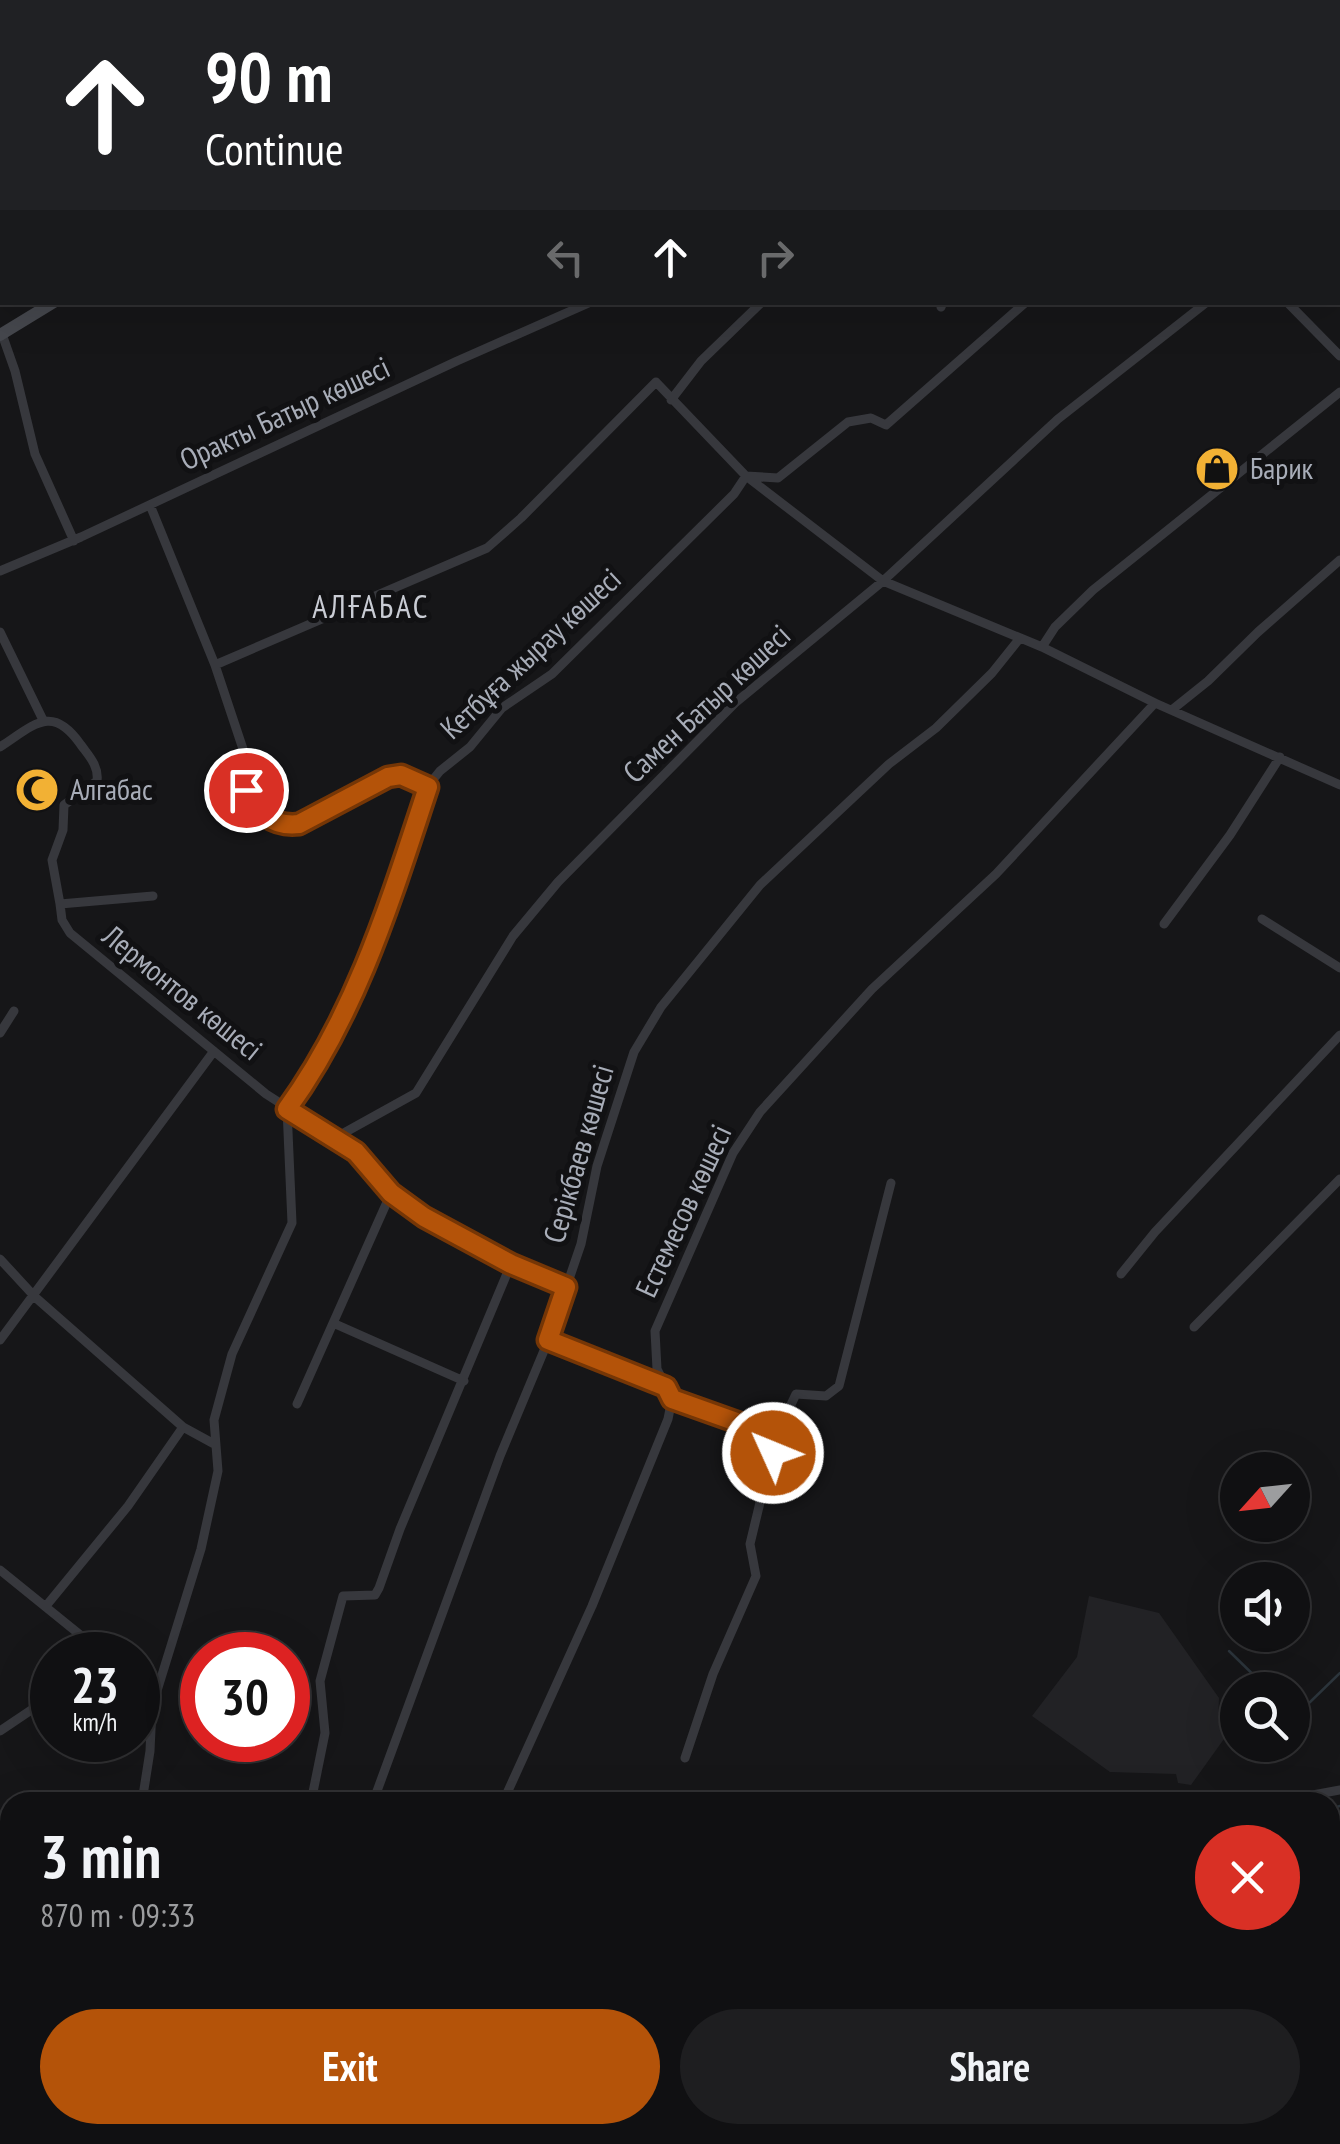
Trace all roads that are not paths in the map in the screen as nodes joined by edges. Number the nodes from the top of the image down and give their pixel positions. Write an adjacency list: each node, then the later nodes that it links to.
1 (49, 305): 7 (main road)
2 (584, 305): 12 (street, Оракты Батыр көшесі)
3 (759, 305): 10 (street)
4 (1023, 305): 11 (street)
5 (1203, 305): 16 (street, Самен Батыр көшесі)
6 (1290, 305): 8 (street)
7 (1, 335): 13 (street)
8 (1340, 356)
9 (1340, 392): 19 (street)
10 (671, 400): 11 (street); 20 (street)
11 (746, 476): 16 (street); 27 (street, Кетбұға жырау көшесі)
12 (150, 505): 13 (street, Оракты Батыр көшесі); 20 (street)
13 (74, 540): 15 (street, Оракты Батыр көшесі)
14 (1340, 560): 22 (street)
15 (0, 571)
16 (883, 581): 18 (street); 40 (street, Самен Батыр көшесі)
17 (0, 632): 23 (street)
18 (1020, 638): 19 (street); 47 (street, Серікбаев көшесі)
19 (1042, 647): 21 (street)
20 (215, 665): 27 (street)
21 (1155, 703): 22 (street); 54 (street, Естемесов көшесі)
22 (1173, 709): 25 (street)
23 (43, 720): 24 (street); 29 (street)
24 (0, 747)
25 (1280, 758): 26 (street); 31 (street)
26 (1340, 785)
27 (428, 787): 39 (street, Кетбұға жырау көшесі)
28 (153, 896): 29 (street, Лермонтов көшесі)
29 (60, 904): 37 (street, Лермонтов көшесі)
30 (1262, 919): 32 (street)
31 (1164, 924)
32 (1340, 968)
33 (14, 1011): 34 (street)
34 (0, 1033)
35 (1340, 1035): 36 (street)
36 (1332, 1046): 38 (street); 46 (street)
37 (214, 1051): 39 (street, Лермонтов көшесі); 48 (street)
38 (1340, 1056)
39 (287, 1109): 40 (street, Лермонтов көшесі); 59 (street)
40 (334, 1138): 43 (street, Лермонтов көшесі)
41 (1340, 1179): 50 (street)
42 (891, 1183): 58 (street)
43 (391, 1193): 45 (street, Лермонтов көшесі); 49 (street)
44 (0, 1259): 48 (street)
45 (511, 1264): 47 (street, Лермонтов көшесі); 53 (street)
46 (1121, 1274)
47 (566, 1287): 52 (street, Серікбаев көшесі)
48 (34, 1297): 51 (street); 57 (street)
49 (333, 1323): 53 (street); 56 (street)
50 (1194, 1327)
51 (0, 1340)
52 (548, 1340): 54 (street); 70 (street, Серікбаев көшесі)
53 (464, 1381): 69 (street)
54 (666, 1387): 55 (street, Естемесов көшесі)
55 (672, 1399): 58 (street); 71 (street)
56 (298, 1404)
57 (183, 1427): 59 (street); 61 (street)
58 (776, 1436): 66 (street)
59 (216, 1444): 63 (street)
60 (0, 1570): 61 (street)
61 (46, 1606): 62 (street)
62 (77, 1632)
63 (160, 1681)
64 (30, 1711): 65 (street)
65 (0, 1731)
66 (685, 1758)
67 (148, 1762): 68 (street)
68 (144, 1792)
69 (313, 1792)
70 (377, 1792)
71 (508, 1792)

